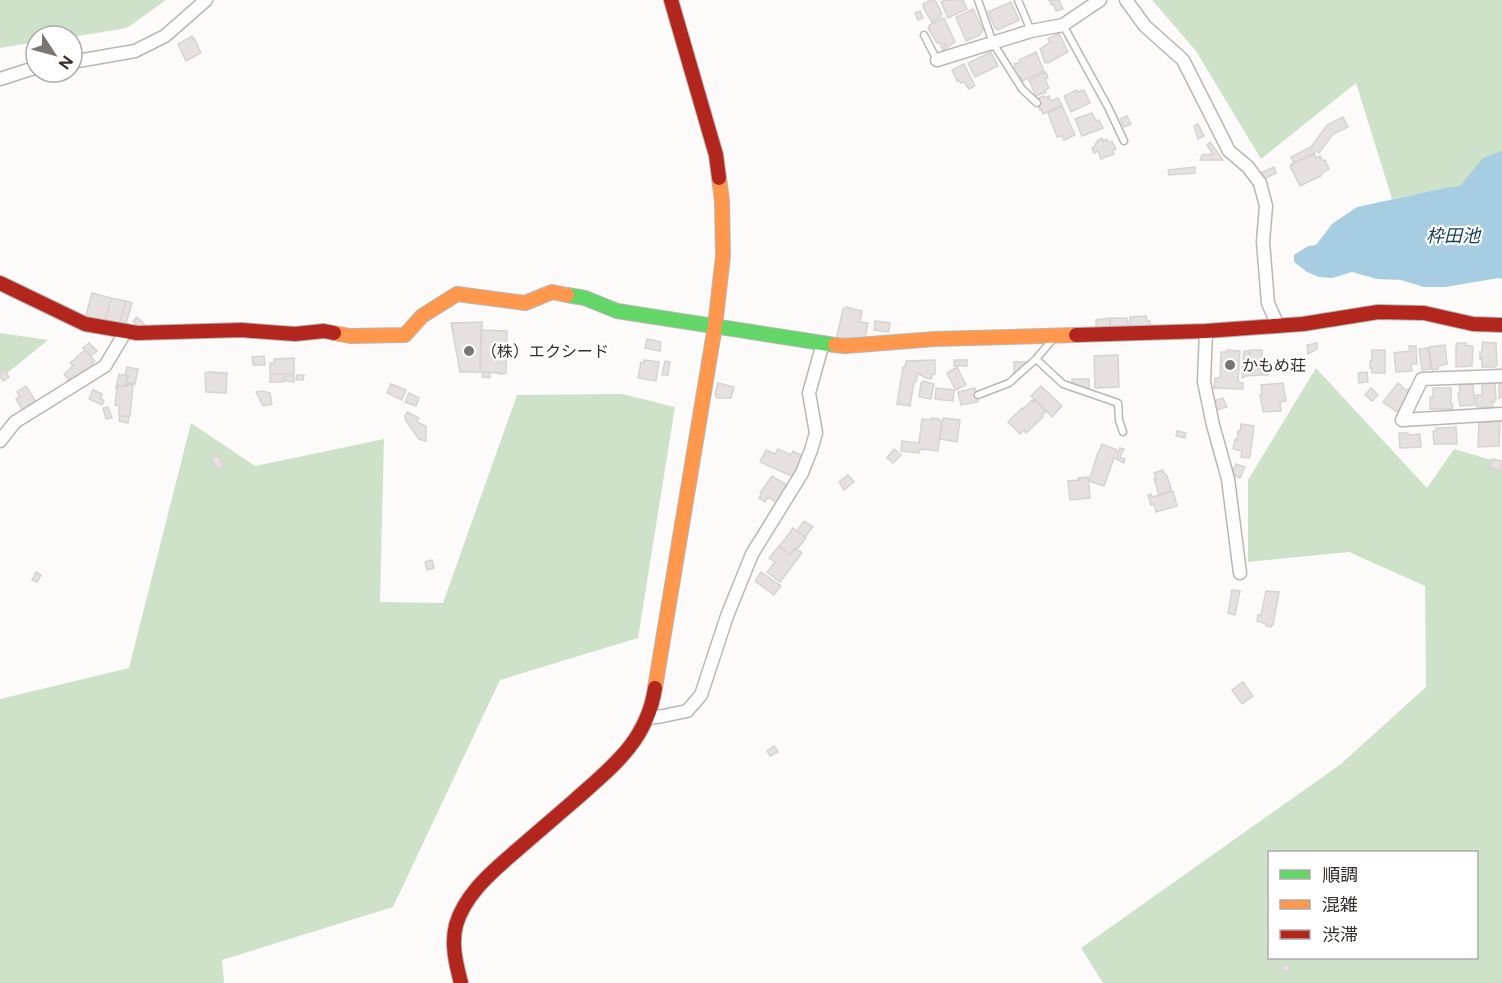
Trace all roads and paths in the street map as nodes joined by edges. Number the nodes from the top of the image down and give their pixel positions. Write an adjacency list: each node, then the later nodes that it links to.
1 (206, 0): 11 (street)
2 (671, 0): 19 (street)
3 (978, 0): 10 (lane)
4 (1018, 0): 8 (lane)
5 (1100, 0): 7 (street)
6 (1126, 0): 20 (street)
7 (1063, 25): 8 (street); 16 (lane)
8 (1031, 31): 10 (street)
9 (924, 36): 12 (lane)
10 (993, 43): 12 (street); 15 (lane)
11 (84, 60)
12 (937, 60)
13 (24, 70): 14 (street)
14 (0, 79)
15 (1037, 104)
16 (1125, 141)
17 (0, 283): 21 (street)
18 (1502, 325): 20 (street)
19 (716, 326): 21 (street); 24 (street); 32 (street)
20 (1278, 326): 22 (street)
21 (126, 331): 30 (street)
22 (1206, 331): 23 (street); 31 (street)
23 (1055, 336): 24 (street); 25 (lane)
24 (823, 343): 32 (street)
25 (1036, 359): 27 (lane); 29 (lane)
26 (1502, 376): 28 (street)
27 (978, 395)
28 (1502, 414)
29 (1123, 432)
30 (0, 441)
31 (1240, 573)
32 (648, 718): 33 (street)
33 (461, 983)

